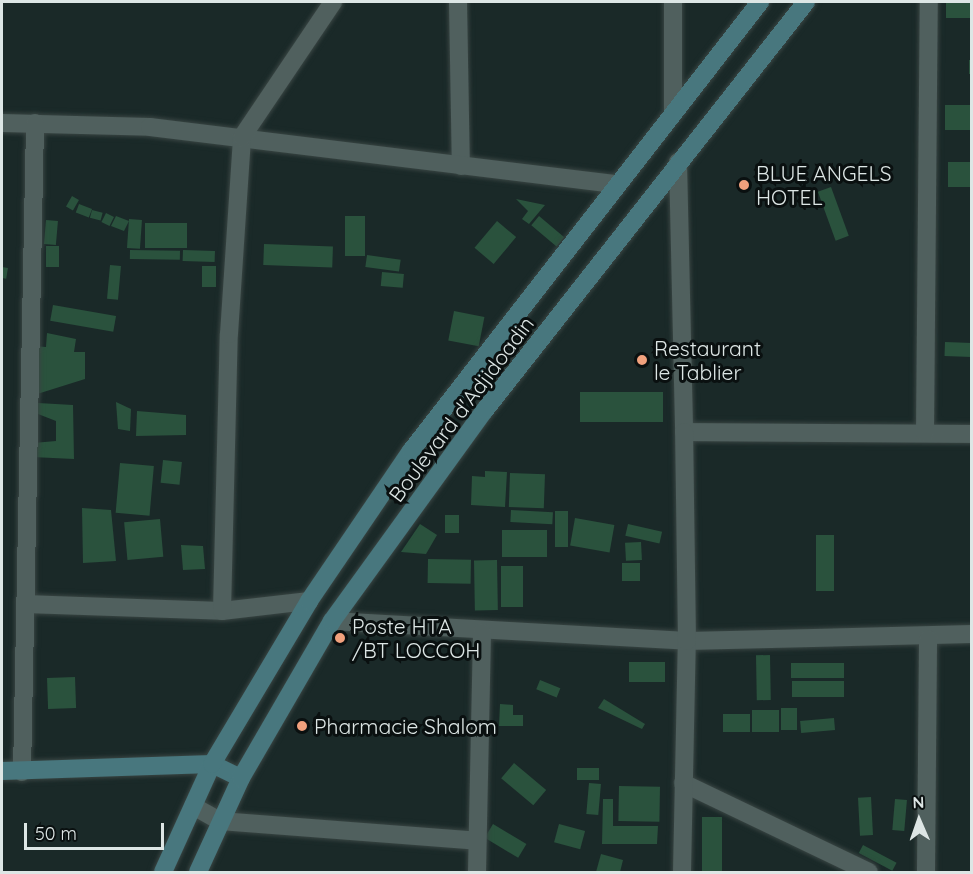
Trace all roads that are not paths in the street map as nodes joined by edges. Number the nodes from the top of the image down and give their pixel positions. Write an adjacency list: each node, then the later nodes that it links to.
1 (333, 2): 10 (street)
2 (458, 2): 12 (street)
3 (673, 2): 7 (street)
4 (760, 2): 7 (main road, Boulevard d'Adjidoadin)
5 (806, 2): 11 (main road, Boulevard d'Adjidoadin)
6 (929, 2): 15 (street)
7 (673, 112): 13 (main road, Boulevard d'Adjidoadin)
8 (2, 123): 9 (street)
9 (35, 123): 10 (street); 18 (street)
10 (243, 136): 12 (street); 19 (street)
11 (678, 162): 14 (street); 20 (main road, Boulevard d'Adjidoadin)
12 (460, 166): 13 (street)
13 (615, 184): 17 (main road, Boulevard d'Adjidoadin)
14 (684, 432): 15 (street); 24 (street)
15 (925, 433): 16 (street)
16 (972, 434)
17 (309, 600): 19 (street); 25 (main road, Boulevard d'Adjidoadin)
18 (25, 604): 19 (street); 27 (street)
19 (222, 611)
20 (332, 621): 21 (street); 28 (main road, Boulevard d'Adjidoadin)
21 (482, 632): 24 (street); 32 (street)
22 (972, 634): 23 (street)
23 (928, 639): 24 (street); 38 (street)
24 (687, 642): 29 (street)
25 (212, 764): 27 (main road); 28 (main road); 30 (main road, Boulevard d'Adjidoadin)
26 (2, 771): 27 (main road)
27 (22, 772)
28 (241, 778): 31 (main road, Boulevard d'Adjidoadin)
29 (683, 783): 36 (street); 37 (street)
30 (193, 806): 31 (street); 33 (main road, Boulevard d'Adjidoadin)
31 (220, 821): 32 (street); 34 (main road, Boulevard d'Adjidoadin)
32 (477, 841): 35 (street)
33 (164, 873)
34 (198, 873)
35 (477, 873)
36 (681, 873)
37 (869, 873)
38 (926, 873)

